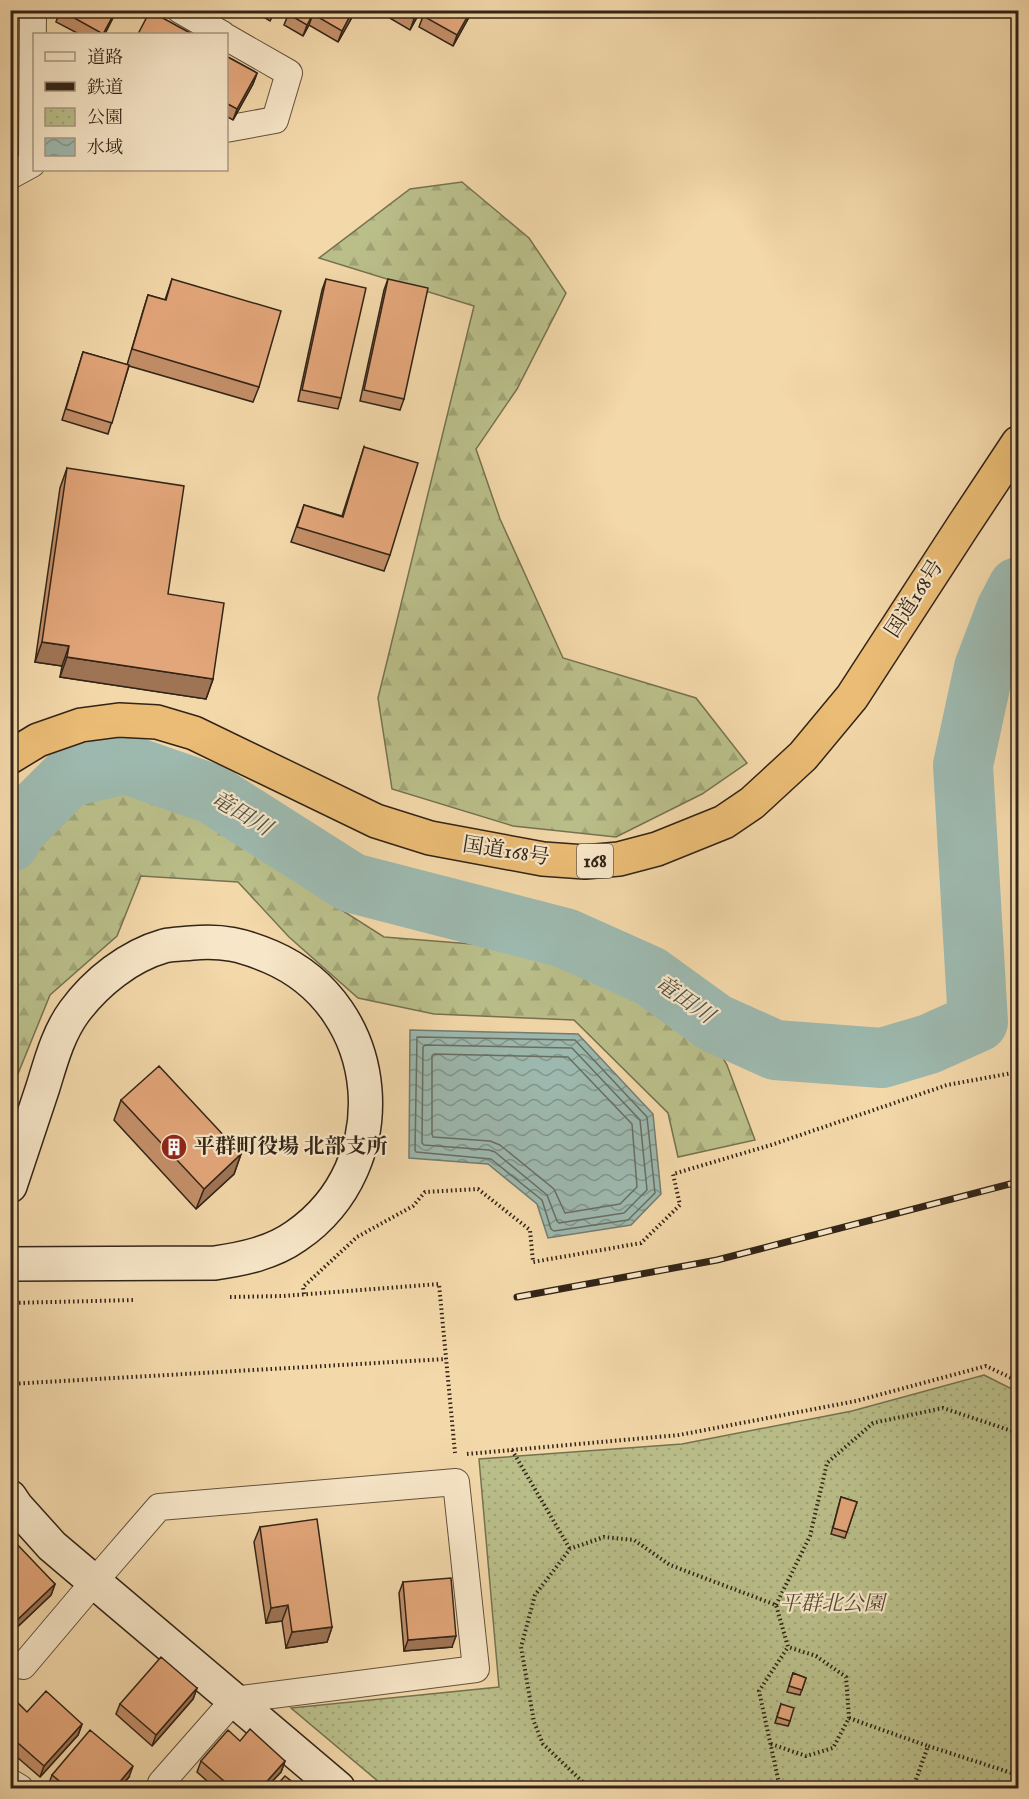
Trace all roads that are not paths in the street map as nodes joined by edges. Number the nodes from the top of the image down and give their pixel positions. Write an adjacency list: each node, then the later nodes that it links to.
1 (33, 10): 6 (street)
2 (180, 10): 3 (street)
3 (220, 33)
4 (228, 38): 5 (street)
5 (228, 129)
6 (26, 168)
7 (1018, 443): 8 (highway, 国道168号 / 168)
8 (10, 758)
9 (10, 1186): 10 (street)
10 (10, 1264)
11 (10, 1497): 12 (street)
12 (93, 1582): 13 (street); 14 (street); 14 (street)
13 (24, 1666)
14 (234, 1700): 16 (street); 18 (street)
15 (10, 1782): 17 (street)
16 (161, 1784)
17 (20, 1788)
18 (338, 1788)

